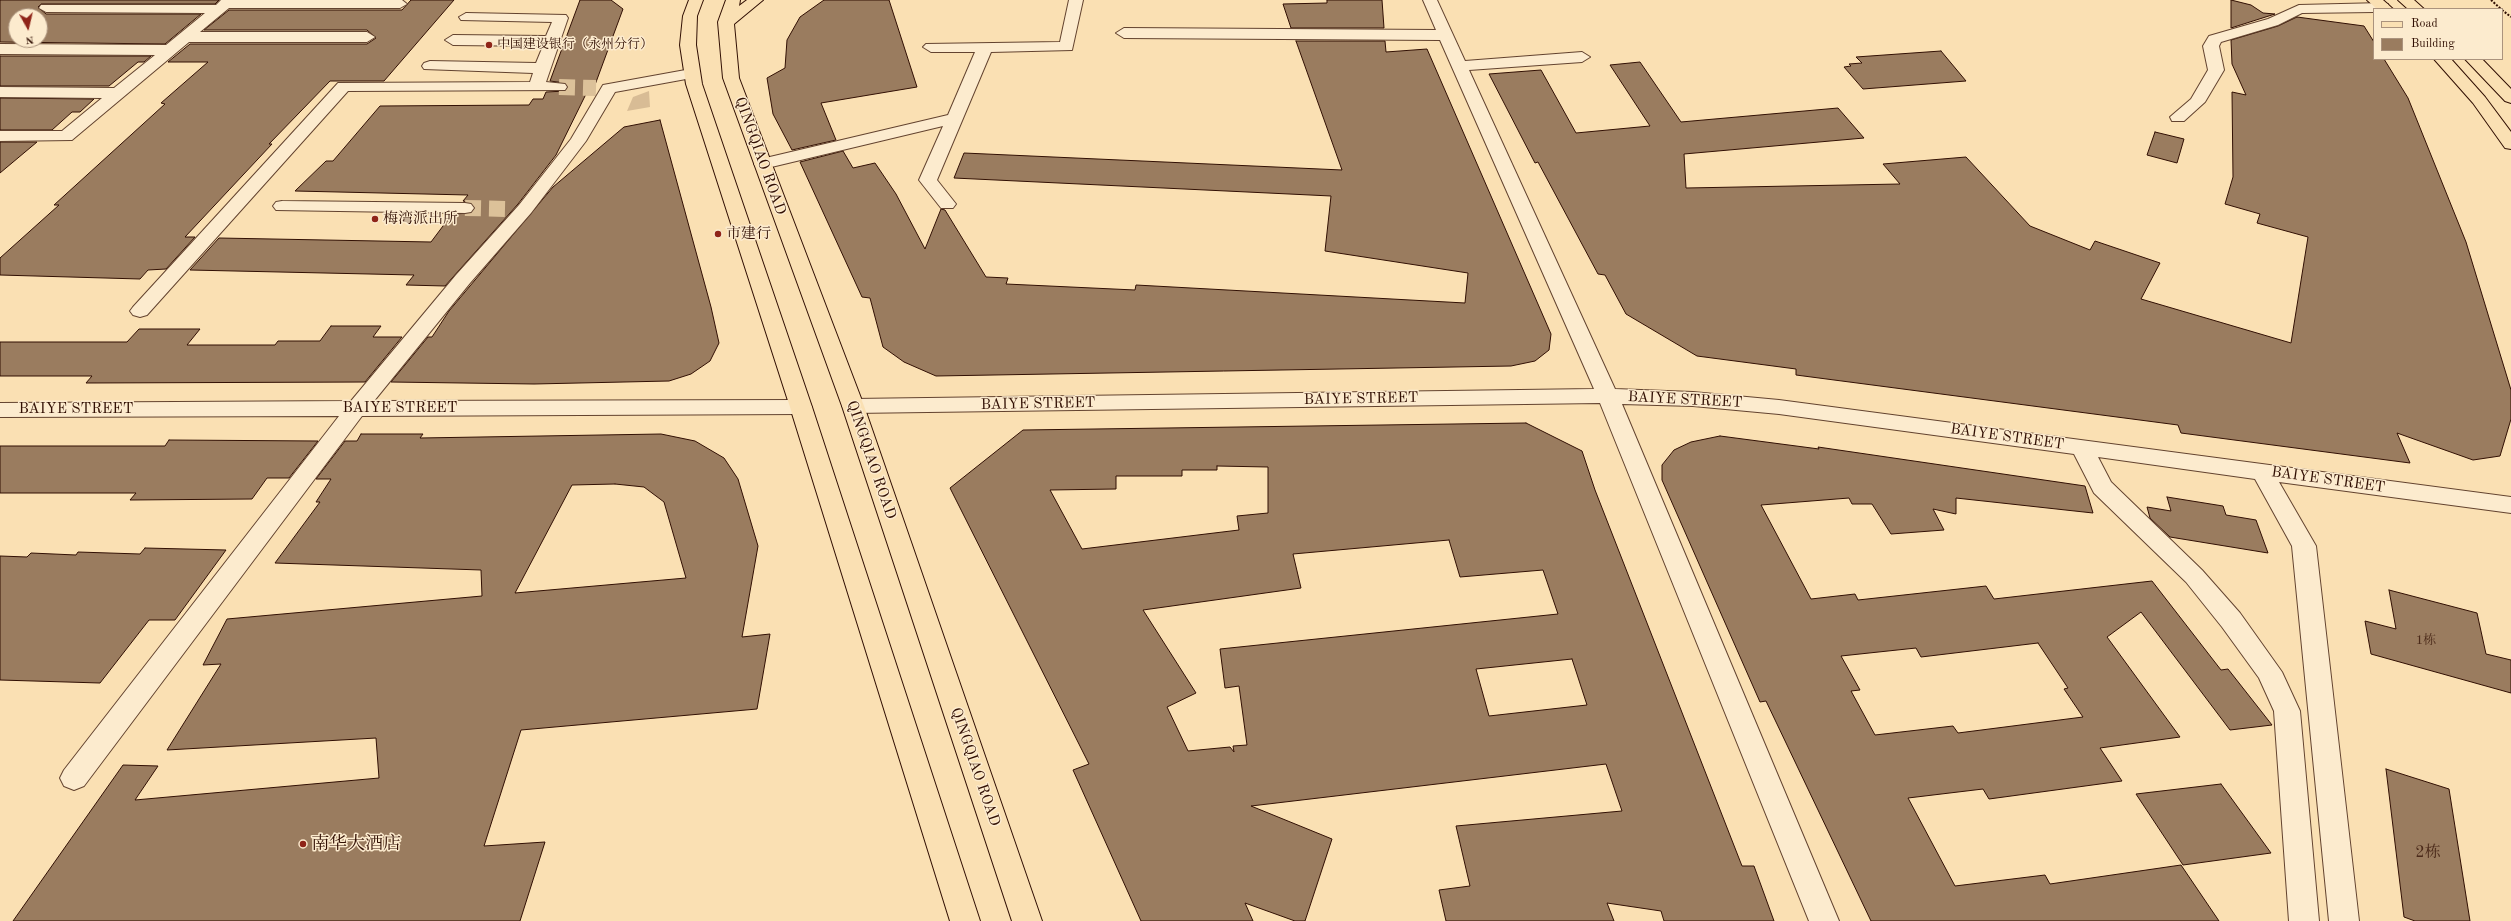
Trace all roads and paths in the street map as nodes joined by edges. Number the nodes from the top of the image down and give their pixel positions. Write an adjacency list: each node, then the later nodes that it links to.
1 (756, 0): 12 (main road)
2 (1076, 0): 23 (street)
3 (1430, 0): 17 (street)
4 (2405, 0): 10 (main road)
5 (2491, 0): 11 (path)
6 (226, 4): 7 (street); 9 (street); 18 (street)
7 (400, 4)
8 (2381, 5): 39 (street)
9 (46, 8)
10 (2416, 8)
11 (2501, 8)
12 (709, 10): 32 (main road); 42 (main road, QINGQIAO ROAD)
13 (2503, 10): 15 (path)
14 (466, 17): 21 (street)
15 (2511, 17)
16 (1124, 33): 17 (street)
17 (1445, 35): 30 (street)
18 (186, 37): 19 (street); 25 (street)
19 (367, 37)
20 (453, 40): 21 (street)
21 (552, 41): 31 (street)
22 (931, 47): 23 (street)
23 (985, 47): 38 (street)
24 (0, 49): 25 (street)
25 (171, 50): 36 (street)
26 (1582, 57): 30 (street)
27 (2443, 60): 41 (main road)
28 (2474, 60): 37 (main road)
29 (430, 66): 31 (street)
30 (1460, 66): 47 (street)
31 (543, 68): 33 (street)
32 (691, 74): 49 (main road); 50 (street)
33 (536, 87): 34 (street); 46 (street)
34 (559, 87)
35 (0, 92): 36 (street)
36 (119, 93): 40 (street)
37 (2511, 98)
38 (956, 118): 42 (street); 43 (street)
39 (2178, 118)
40 (0, 136)
41 (2511, 144)
42 (764, 164): 48 (main road, QINGQIAO ROAD)
43 (947, 204)
44 (282, 206): 45 (street)
45 (464, 208)
46 (140, 311)
47 (1608, 396): 48 (street, BAIYE STREET); 52 (street, BAIYE STREET); 58 (street)
48 (853, 406): 57 (main road, QINGQIAO ROAD)
49 (801, 407): 50 (street, BAIYE STREET); 56 (main road)
50 (358, 408): 51 (street, BAIYE STREET); 55 (street)
51 (0, 410)
52 (2082, 448): 53 (street, BAIYE STREET); 59 (street)
53 (2262, 472): 54 (street, BAIYE STREET); 60 (street)
54 (2511, 505)
55 (74, 778)
56 (965, 921)
57 (1027, 921)
58 (1824, 921)
59 (2304, 921)
60 (2344, 921)

